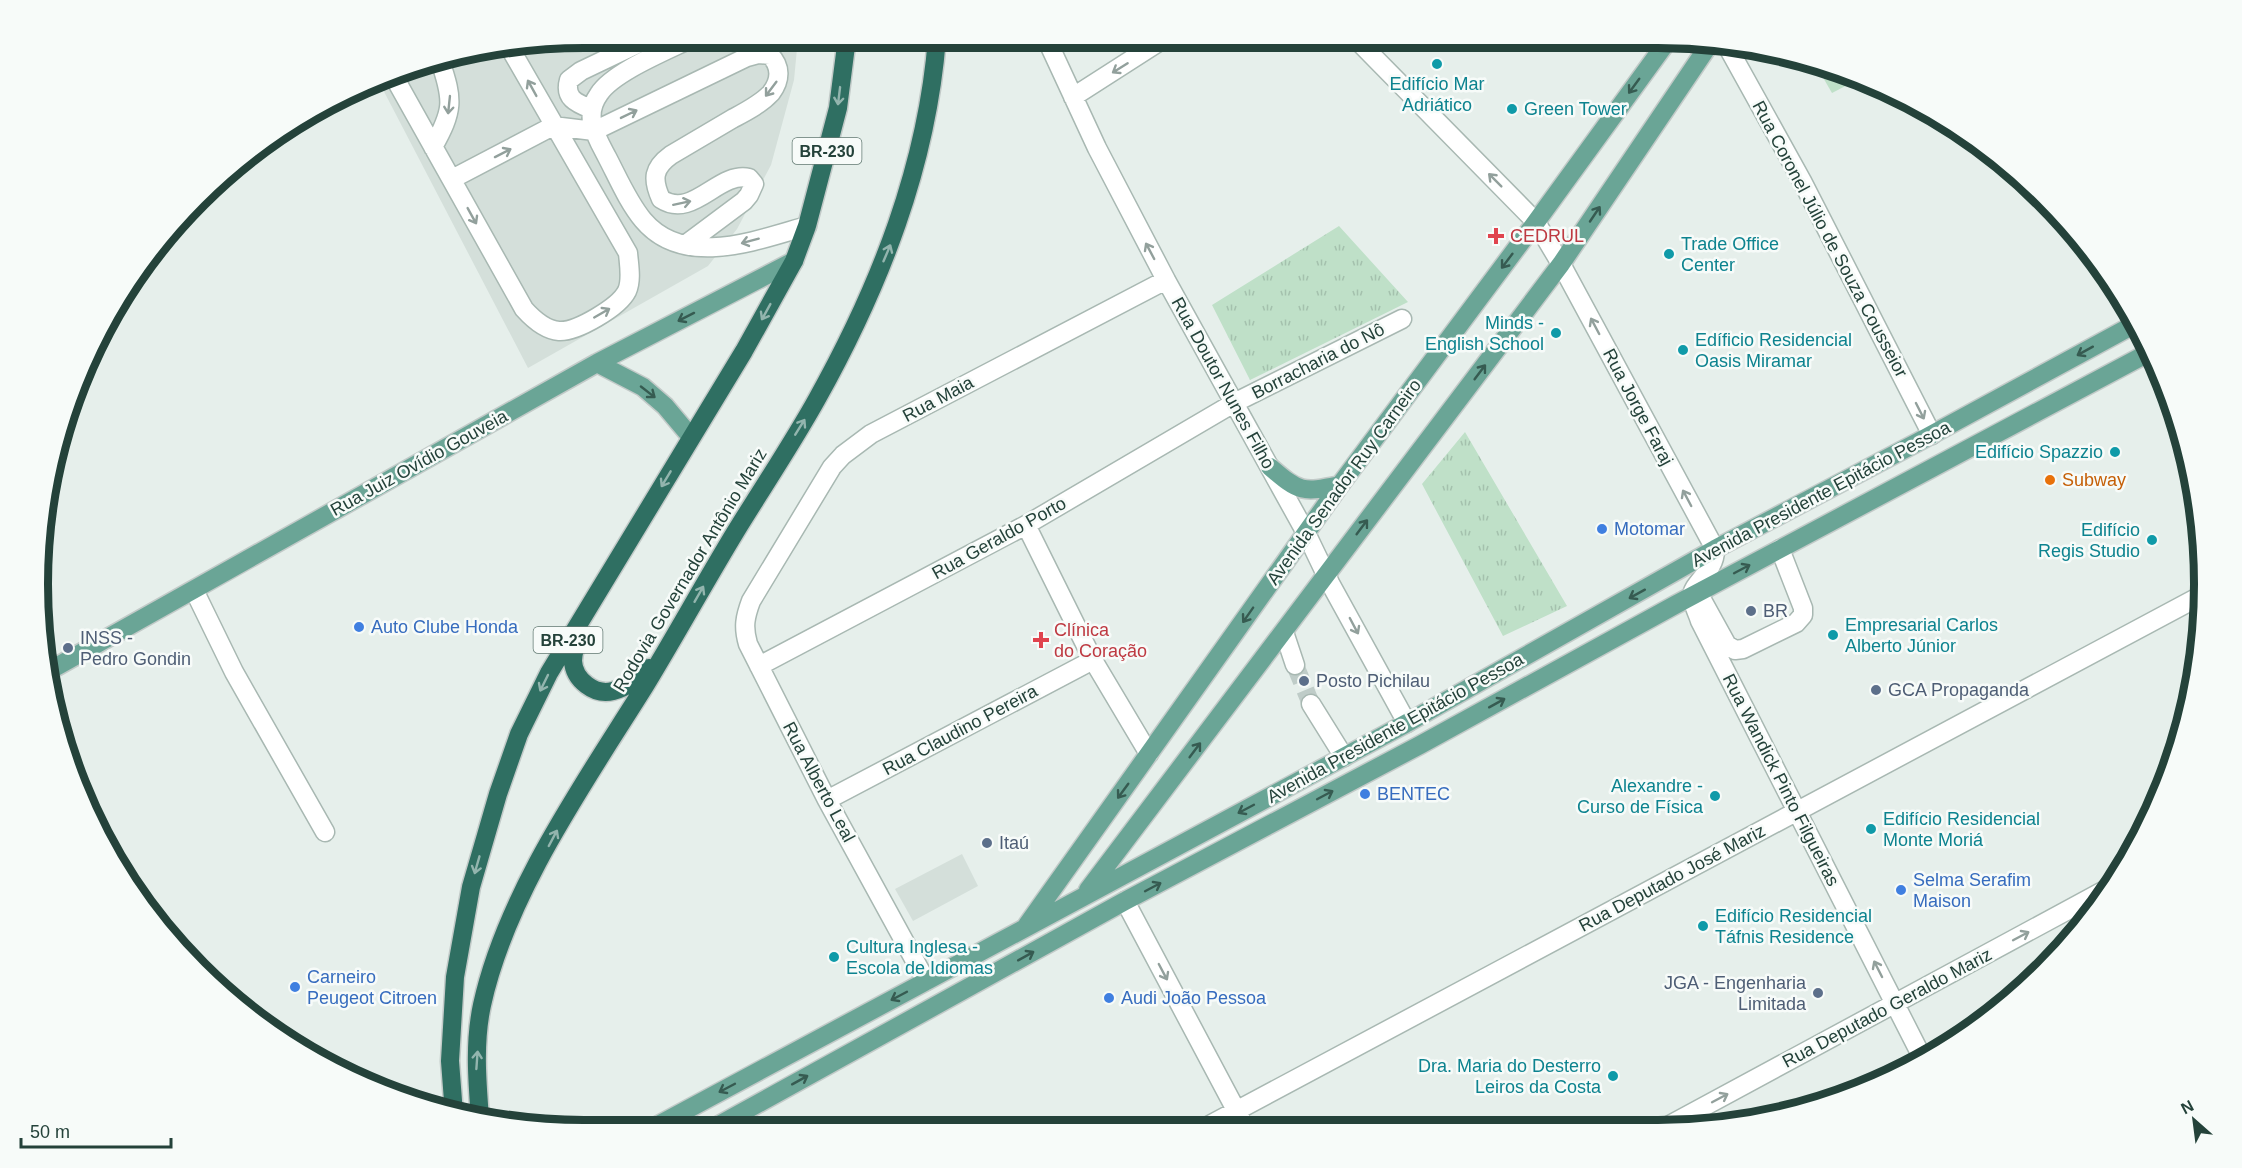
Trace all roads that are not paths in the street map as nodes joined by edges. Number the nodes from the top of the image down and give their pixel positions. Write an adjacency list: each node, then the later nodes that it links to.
1 (629, 48): 15 (street)
2 (673, 48): 15 (street)
3 (846, 48): 21 (highway, BR-230, one-way to 21)
4 (936, 48): 48 (highway, Rodovia Governador Antônio Mariz, one-way to 4)
5 (1051, 48): 14 (street, Rua Doutor Nunes Filho)
6 (1149, 48): 14 (street, one-way to 14)
7 (1365, 48): 20 (street, Rua Jorge Faraj, one-way to 7)
8 (1662, 48): 20 (main road, Avenida Senador Ruy Carneiro, one-way to 20)
9 (1705, 50): 24 (main road, one-way to 9)
10 (513, 53): 16 (street, one-way to 10)
11 (1731, 53): 31 (street, Rua Coronel Júlio de Souza Cousseior, one-way to 31)
12 (442, 67): 18 (street, one-way to 18)
13 (397, 82): 18 (street)
14 (1073, 97): 25 (street, Rua Doutor Nunes Filho, one-way to 14)
15 (591, 109): 17 (street)
16 (554, 126): 17 (street); 19 (street, one-way to 16); 19 (street, one-way to 16)
17 (594, 131): 22 (street); 22 (street, one-way to 22)
18 (433, 147): 19 (street)
19 (452, 179)
20 (1536, 222): 24 (street, Rua Jorge Faraj); 34 (main road, Avenida Senador Ruy Carneiro, one-way to 34)
21 (807, 226): 22 (street, one-way to 22); 23 (highway, BR-230)
22 (685, 245)
23 (794, 261): 29 (main road, Rua Juiz Ovídio Gouveia, one-way to 29); 32 (highway, BR-230, one-way to 32)
24 (1561, 264): 37 (street, Rua Jorge Faraj, one-way to 24); 39 (main road, one-way to 24)
25 (1166, 280): 30 (street, Rua Doutor Nunes Filho); 40 (street, Rua Maia)
26 (1402, 319): 30 (street, Borracharia do Nô)
27 (2128, 328): 31 (main road, Avenida Presidente Epitácio Pessoa, one-way to 31)
28 (2143, 356): 38 (main road, Avenida Presidente Epitácio Pessoa)
29 (597, 363): 32 (main road, one-way to 32); 43 (main road, Rua Juiz Ovídio Gouveia)
30 (1234, 403): 33 (street, Rua Doutor Nunes Filho); 35 (street, Rua Geraldo Porto)
31 (1932, 435): 37 (main road, Avenida Presidente Epitácio Pessoa)
32 (691, 437): 42 (highway, BR-230, one-way to 42)
33 (1270, 467): 34 (main road); 36 (street, Rua Doutor Nunes Filho)
34 (1340, 485): 36 (main road, Avenida Senador Ruy Carneiro)
35 (1026, 525): 49 (street); 51 (street, Rua Geraldo Porto)
36 (1306, 533): 39 (street, Rua Doutor Nunes Filho); 55 (main road, Avenida Senador Ruy Carneiro, one-way to 55)
37 (1715, 549): 41 (main road, Avenida Presidente Epitácio Pessoa); 44 (street)
38 (1780, 549): 44 (main road, Avenida Presidente Epitácio Pessoa, one-way to 38); 44 (street)
39 (1327, 574): 47 (main road); 54 (street, Rua Doutor Nunes Filho, one-way to 54)
40 (765, 579): 51 (street, Rua Alberto Leal)
41 (1662, 580): 46 (main road); 54 (main road, Avenida Presidente Epitácio Pessoa, one-way to 54)
42 (603, 583): 48 (highway); 68 (highway, BR-230, one-way to 68)
43 (194, 590): 52 (main road, Rua Juiz Ovídio Gouveia); 59 (street)
44 (1695, 594): 46 (main road, Avenida Presidente Epitácio Pessoa); 58 (street, Rua Wandick Pinto Filgueiras)
45 (2194, 600): 58 (street, Rua Deputado José Mariz)
46 (1675, 605): 62 (main road, Avenida Presidente Epitácio Pessoa, one-way to 46)
47 (1284, 632): 50 (street); 60 (main road, one-way to 47)
48 (670, 645): 69 (highway, Rodovia Governador Antônio Mariz, one-way to 48)
49 (1093, 660): 55 (street); 57 (street, Rua Claudino Pereira)
50 (1295, 665)
51 (759, 666): 57 (street, Rua Alberto Leal)
52 (55, 668)
53 (1311, 704): 56 (street)
54 (1407, 723): 56 (main road, Avenida Presidente Epitácio Pessoa)
55 (1149, 754): 63 (main road, Avenida Senador Ruy Carneiro, one-way to 63)
56 (1344, 757): 60 (main road, Avenida Presidente Epitácio Pessoa, one-way to 60)
57 (827, 800): 65 (street, Rua Alberto Leal)
58 (1796, 812): 66 (street, Rua Wandick Pinto Filgueiras, one-way to 58); 70 (street, Rua Deputado José Mariz)
59 (325, 832)
60 (1083, 896): 63 (main road, Avenida Presidente Epitácio Pessoa); 64 (main road)
61 (2093, 896): 66 (street, Rua Deputado Geraldo Mariz, one-way to 61)
62 (1125, 902): 64 (main road, Avenida Presidente Epitácio Pessoa); 70 (street, one-way to 70)
63 (1024, 929): 65 (main road, Avenida Presidente Epitácio Pessoa)
64 (1065, 934): 73 (main road, Avenida Presidente Epitácio Pessoa, one-way to 64)
65 (926, 981): 72 (main road, Avenida Presidente Epitácio Pessoa, one-way to 72)
66 (1895, 1004): 67 (street, Rua Wandick Pinto Filgueiras); 71 (street, Rua Deputado Geraldo Mariz, one-way to 66)
67 (1919, 1052)
68 (453, 1104)
69 (479, 1110)
70 (1237, 1110): 74 (street, Rua Deputado José Mariz); 75 (street)
71 (1680, 1119)
72 (668, 1120)
73 (728, 1120)
74 (1219, 1120)
75 (1242, 1120)

